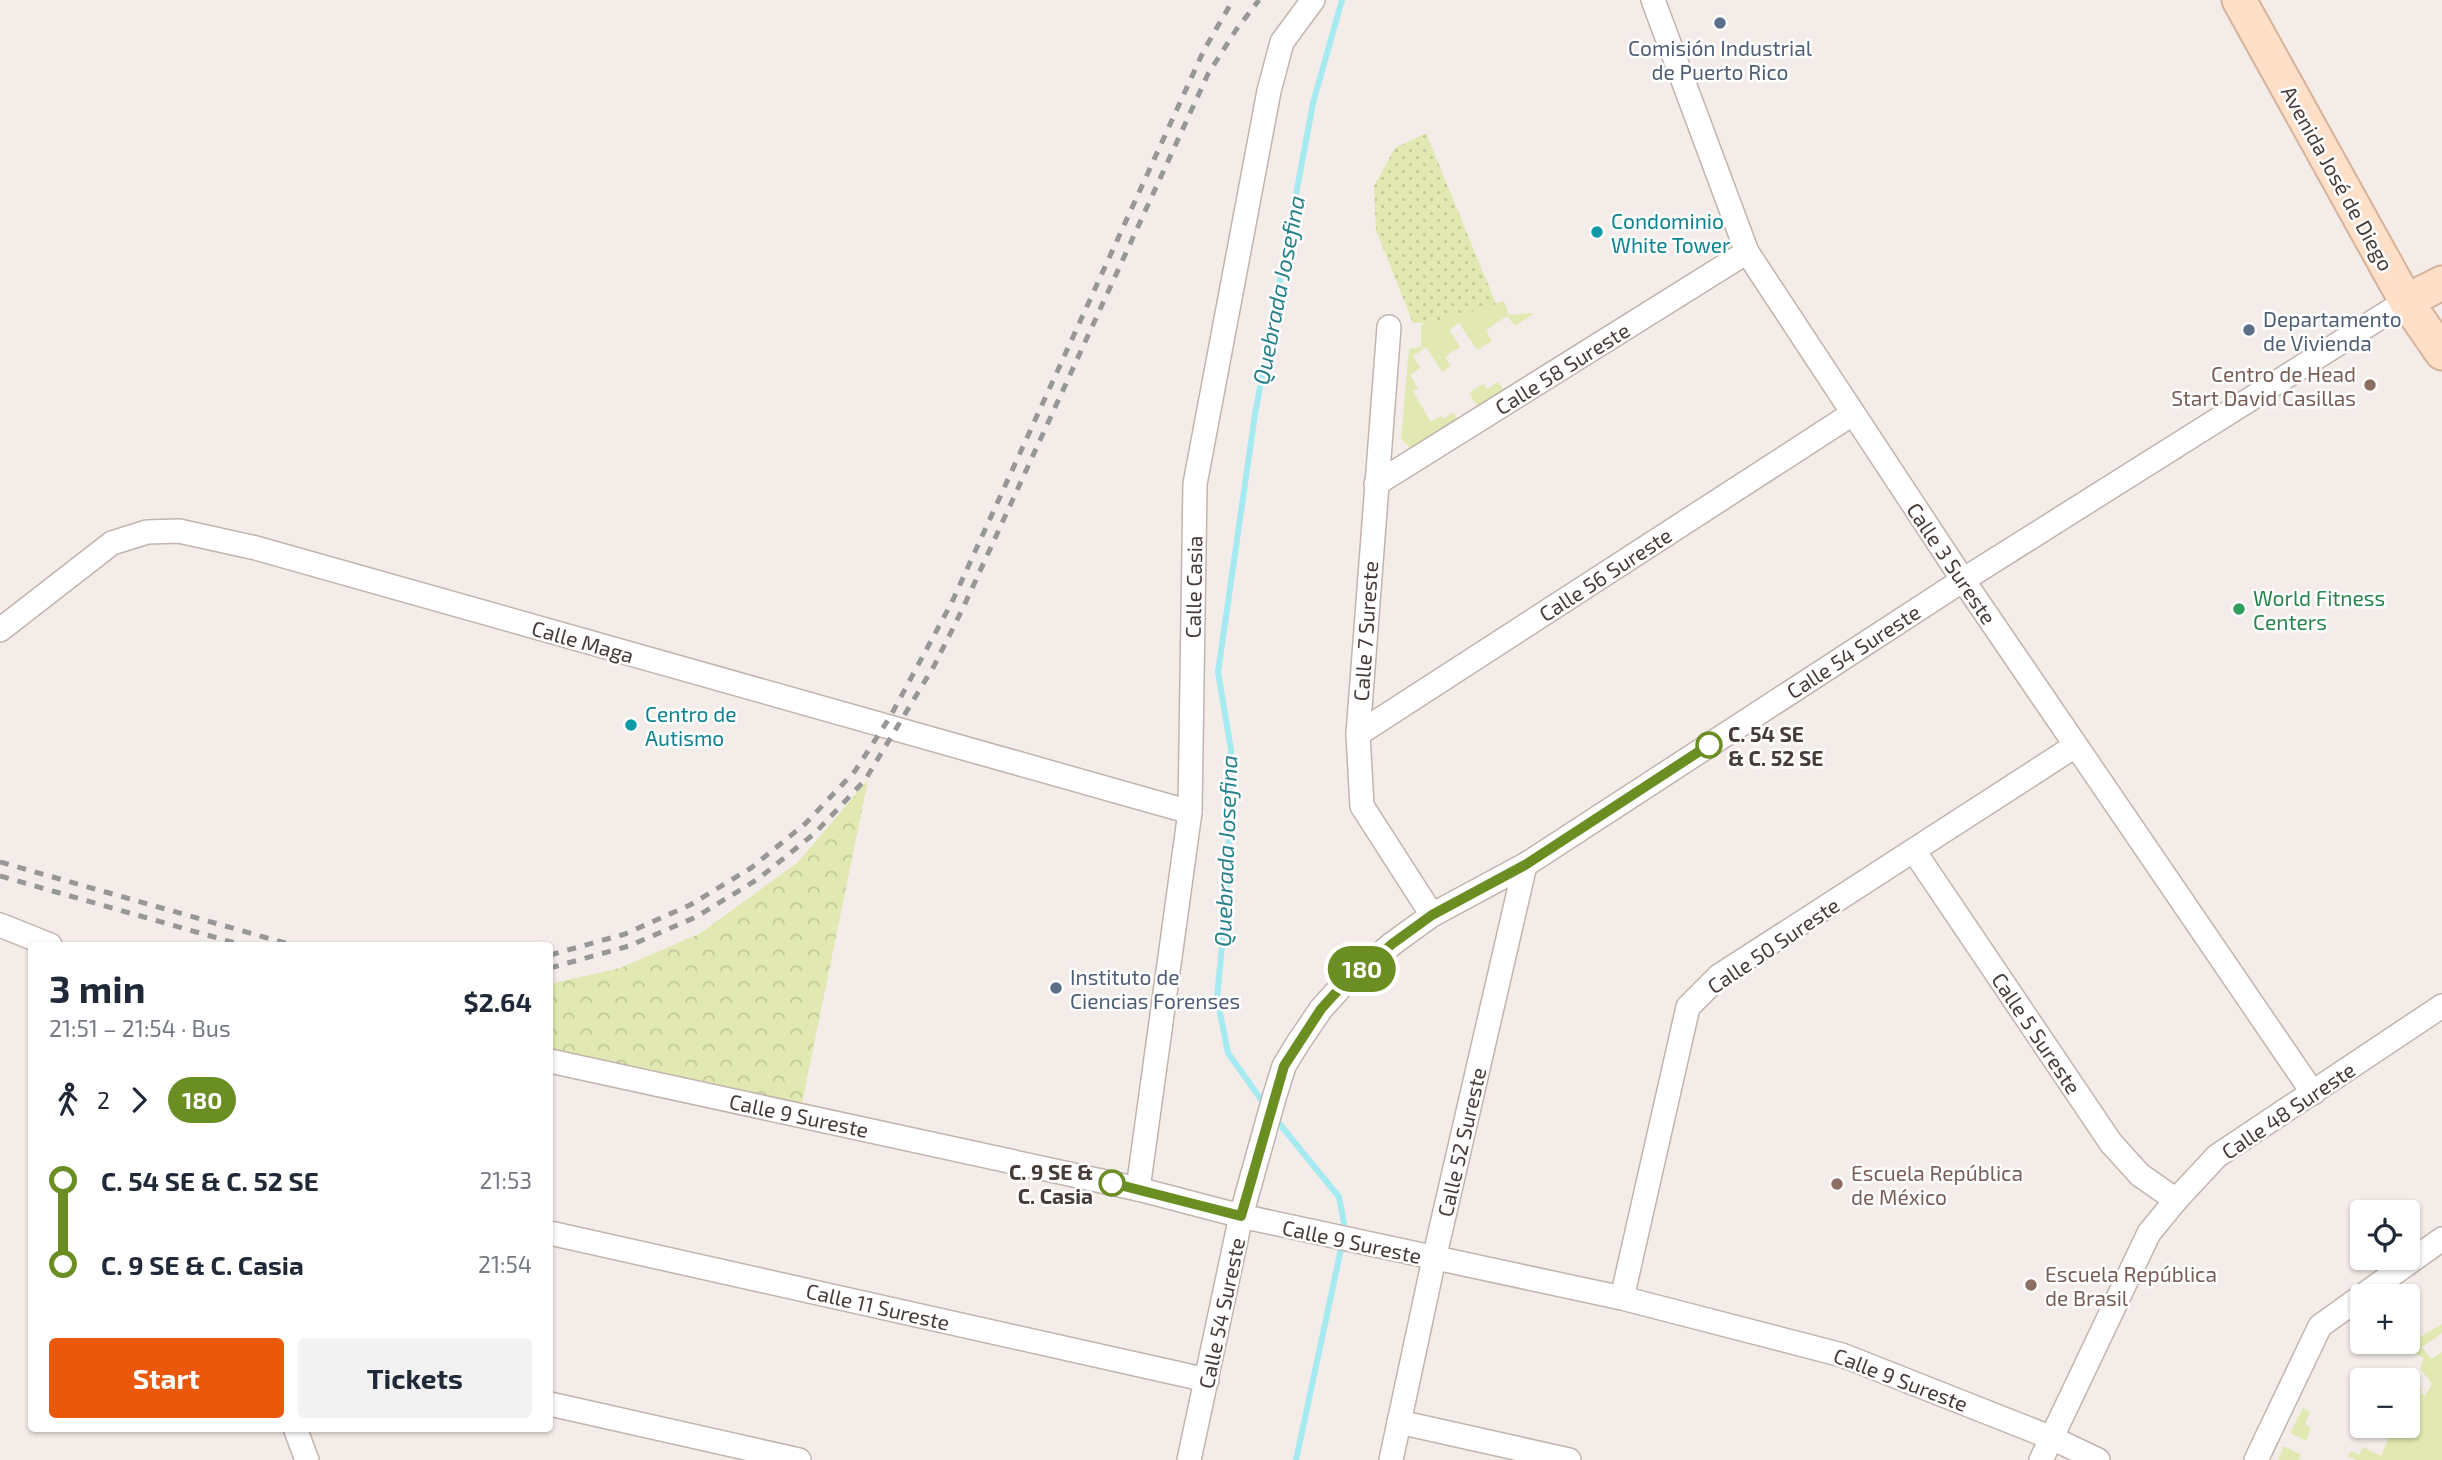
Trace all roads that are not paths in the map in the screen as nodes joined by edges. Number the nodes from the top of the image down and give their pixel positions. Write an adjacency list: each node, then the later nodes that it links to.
1 (1313, 0): 15 (street, Calle Casia)
2 (1653, 0): 4 (street, Calle 3 Sureste)
3 (2239, 0): 6 (main road, Avenida José de Diego)
4 (1748, 252): 9 (street, Calle 3 Sureste); 10 (street, Calle 58 Sureste)
5 (2442, 283): 6 (main road)
6 (2406, 301): 8 (main road, Avenida José de Diego); 11 (street, Calle 54 Sureste)
7 (1389, 327): 10 (street, Calle 7 Sureste)
8 (2442, 353)
9 (1852, 414): 11 (street, Calle 3 Sureste); 13 (street, Calle 56 Sureste)
10 (1376, 484): 13 (street, Calle 7 Sureste)
11 (1963, 580): 14 (street, Calle 3 Sureste); 17 (street, Calle 54 Sureste)
12 (0, 630): 15 (street, Calle Maga)
13 (1358, 734): 18 (street, Calle 7 Sureste)
14 (2075, 746): 16 (street, Calle 50 Sureste); 23 (street, Calle 3 Sureste)
15 (1190, 812): 24 (street, Calle Casia)
16 (1914, 851): 25 (street, Calle 5 Sureste); 30 (street, Calle 50 Sureste)
17 (1525, 865): 18 (street, Calle 54 Sureste); 29 (street, Calle 52 Sureste)
18 (1432, 915): 26 (street, Calle 54 Sureste)
19 (0, 925): 20 (street)
20 (42, 942)
21 (2442, 1006): 23 (street, Calle 48 Sureste)
22 (553, 1062): 24 (street, Calle 9 Sureste)
23 (2313, 1093): 25 (street, Calle 48 Sureste)
24 (1138, 1189): 26 (street, Calle 9 Sureste)
25 (2176, 1200): 35 (street, Calle 48 Sureste)
26 (1241, 1216): 29 (street, Calle 9 Sureste); 31 (street, Calle 54 Sureste)
27 (553, 1234): 31 (street, Calle 11 Sureste)
28 (2442, 1239): 43 (street)
29 (1434, 1259): 30 (street, Calle 9 Sureste); 33 (street, Calle 52 Sureste)
30 (1622, 1298): 35 (street, Calle 9 Sureste)
31 (1207, 1380): 38 (street, Calle 54 Sureste)
32 (553, 1405): 37 (street)
33 (1399, 1422): 39 (street, Calle 52 Sureste); 40 (street)
34 (296, 1432): 36 (street)
35 (2052, 1438): 41 (street, Calle 48 Sureste); 42 (street, Calle 9 Sureste)
36 (307, 1460)
37 (799, 1460)
38 (1189, 1460)
39 (1391, 1460)
40 (1569, 1460)
41 (2041, 1460)
42 (2098, 1460)
43 (2256, 1460)

